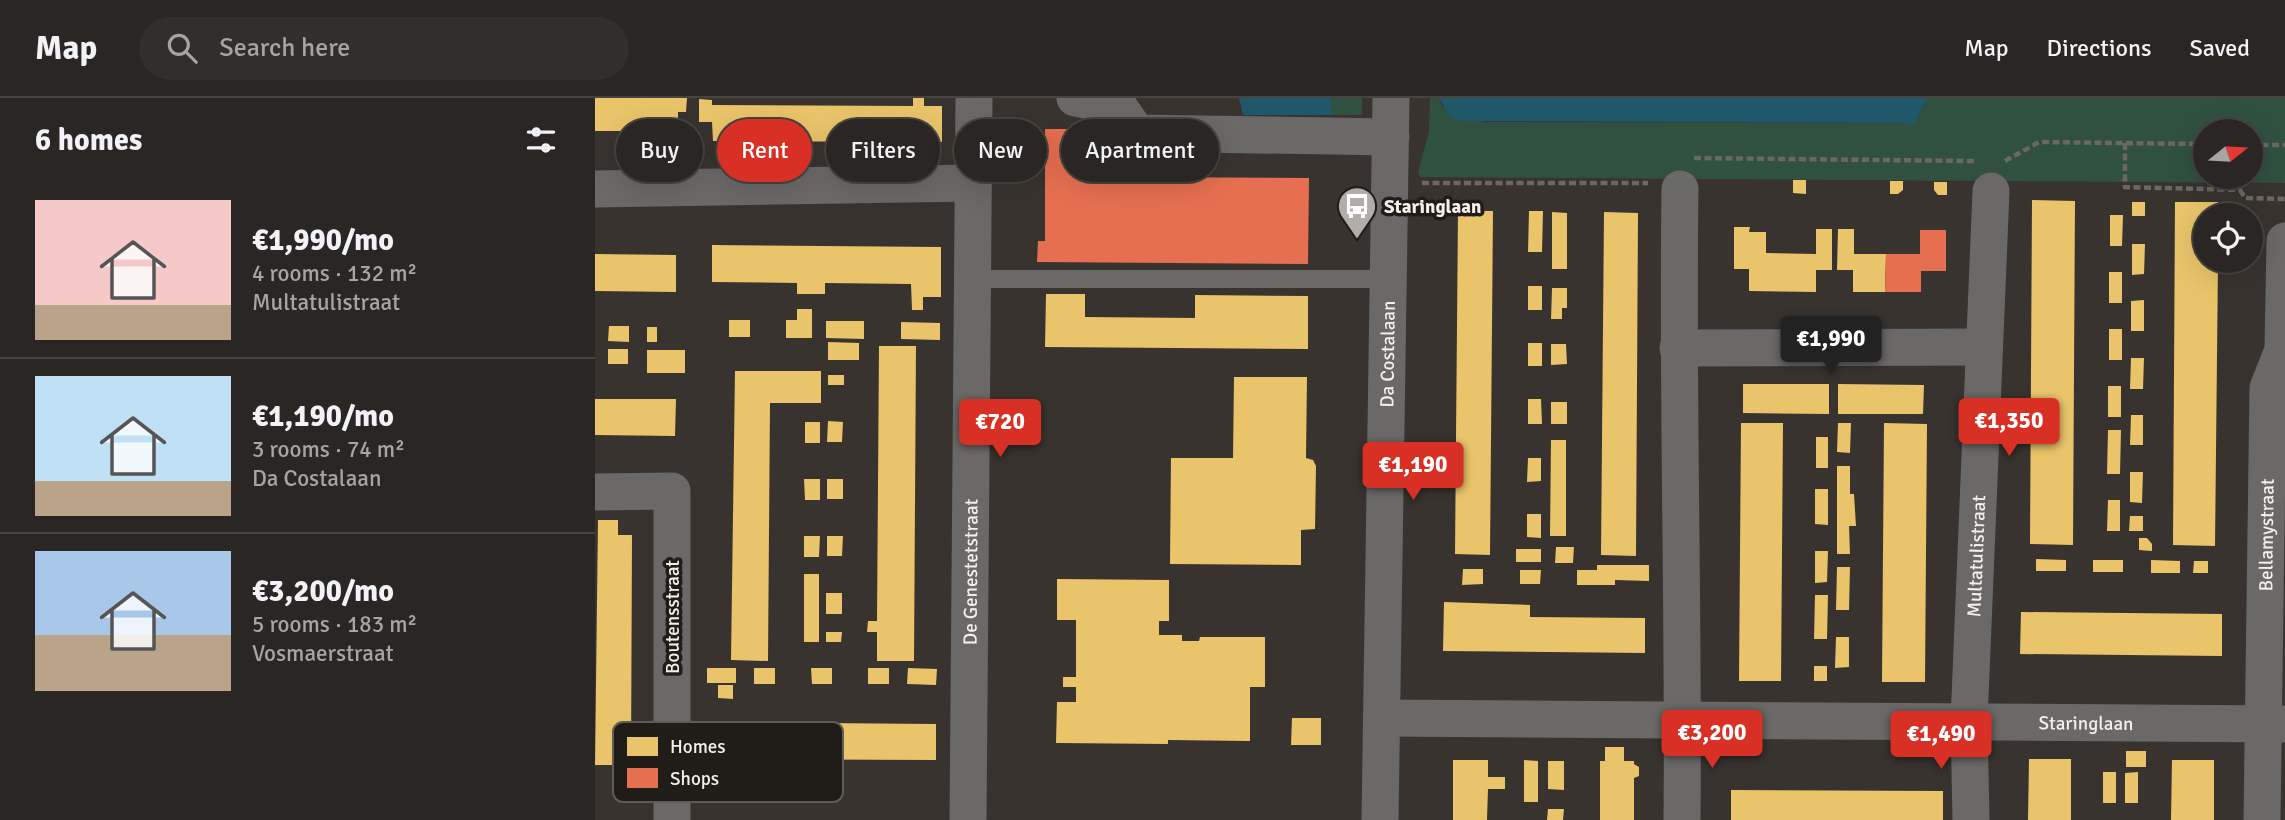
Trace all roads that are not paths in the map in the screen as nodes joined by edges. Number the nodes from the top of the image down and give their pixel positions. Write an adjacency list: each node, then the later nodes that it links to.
1 (974, 98): 7 (street, De Genestetstraat)
2 (1075, 98): 4 (street)
3 (1391, 98): 4 (street, Da Costalaan)
4 (1391, 137): 11 (street, Da Costalaan)
5 (1989, 171): 12 (street, Multatulistraat)
6 (1674, 179): 13 (street)
7 (973, 184): 8 (street); 10 (street, De Genestetstraat)
8 (595, 188)
9 (2285, 241): 14 (street, Bellamystraat)
10 (973, 279): 11 (lane); 23 (street, De Genestetstraat)
11 (1388, 279): 16 (street, Da Costalaan)
12 (1984, 347): 13 (street); 19 (street, Multatulistraat)
13 (1678, 348): 17 (street)
14 (2284, 349): 20 (street, Bellamystraat)
15 (595, 492): 18 (street, Boutensstraat)
16 (1382, 718): 17 (street, Staringlaan); 24 (street, Da Costalaan)
17 (1683, 719): 19 (street, Staringlaan); 25 (street)
18 (672, 722)
19 (1969, 722): 20 (street, Staringlaan); 26 (street, Multatulistraat)
20 (2274, 724): 27 (street, Bellamystraat)
21 (672, 802): 22 (street, Boutensstraat)
22 (672, 820)
23 (968, 820)
24 (1380, 820)
25 (1682, 820)
26 (1971, 820)
27 (2262, 820)

